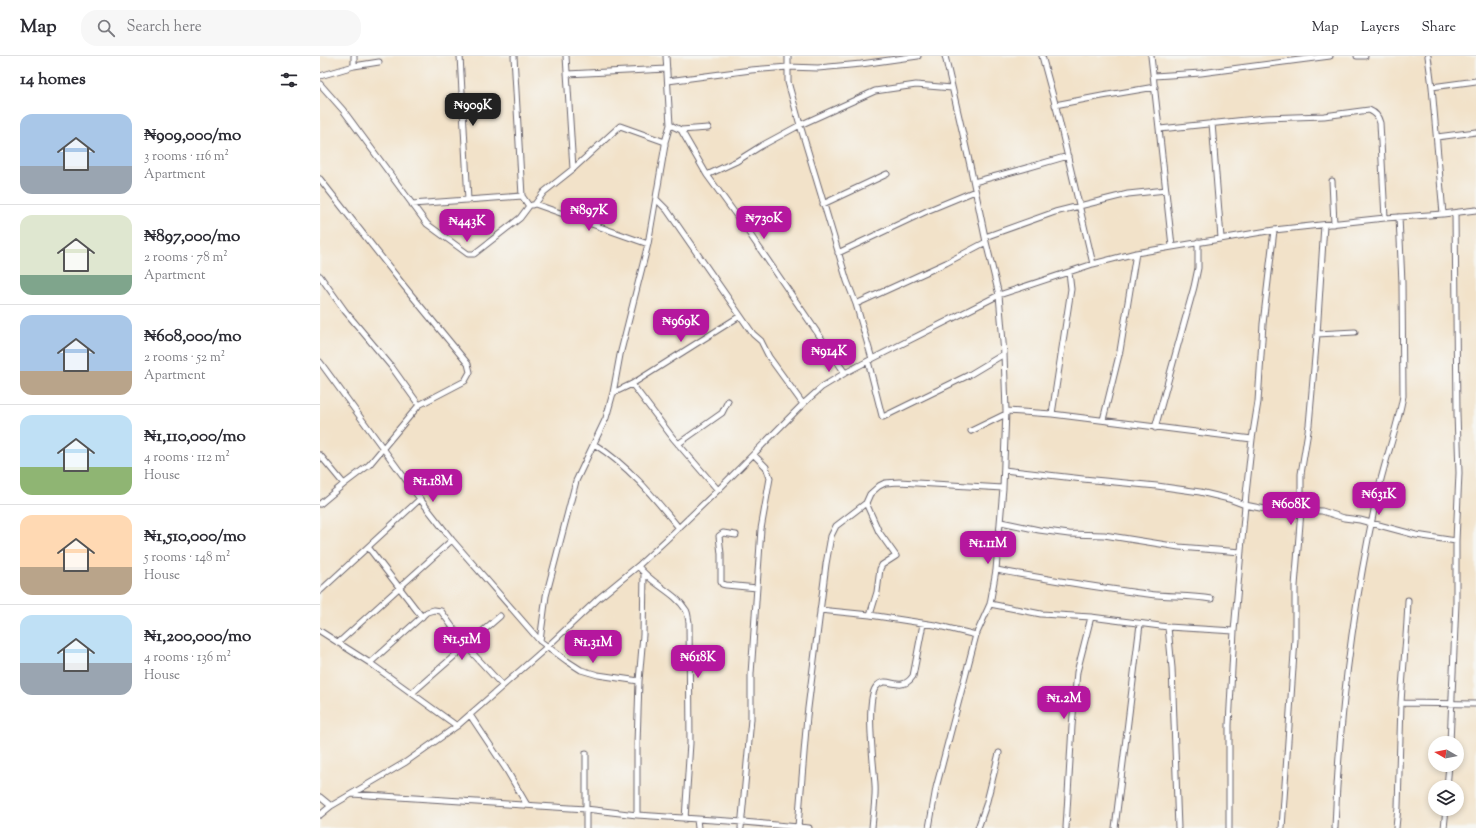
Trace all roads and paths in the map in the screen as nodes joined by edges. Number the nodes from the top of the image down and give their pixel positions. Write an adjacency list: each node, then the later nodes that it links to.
1 (354, 56): 16 (street)
2 (460, 56): 49 (street)
3 (514, 56): 47 (street)
4 (566, 56): 19 (street)
5 (666, 56): 18 (street)
6 (788, 56): 17 (street)
7 (918, 56): 17 (street)
8 (945, 56): 27 (street)
9 (1042, 56): 28 (street)
10 (1151, 56): 21 (street)
11 (1330, 56): 21 (street)
12 (1357, 56): 13 (street)
13 (1365, 56)
14 (1428, 56): 26 (street)
15 (379, 62): 16 (street)
16 (354, 66): 20 (street)
17 (788, 67): 22 (street); 31 (street)
18 (667, 69): 19 (street); 22 (street)
19 (567, 74): 39 (street)
20 (320, 76)
21 (1154, 76): 25 (street)
22 (668, 81): 30 (street)
23 (1476, 81): 26 (street)
24 (320, 84): 50 (street)
25 (1155, 87): 28 (street); 33 (street)
26 (1432, 87): 36 (street)
27 (952, 88): 31 (street); 44 (street)
28 (1055, 105): 38 (street)
29 (1212, 123): 33 (street); 58 (street); 62 (street)
30 (670, 124): 34 (street); 37 (street)
31 (800, 126): 41 (street); 51 (street)
32 (708, 128): 34 (street)
33 (1160, 129): 45 (street)
34 (681, 130): 41 (street)
35 (1476, 132): 36 (street)
36 (1436, 137): 56 (street)
37 (665, 142): 39 (street); 48 (street)
38 (1068, 156): 44 (street); 53 (street)
39 (573, 169): 52 (street)
40 (887, 174): 51 (street)
41 (707, 175): 80 (street)
42 (320, 179): 85 (street)
43 (1332, 181): 59 (street)
44 (974, 182): 46 (street)
45 (1166, 190): 53 (street); 66 (street)
46 (975, 191): 63 (street); 67 (street)
47 (522, 196): 49 (street); 52 (street)
48 (656, 199): 65 (street); 74 (street)
49 (468, 200): 50 (street)
50 (412, 204): 52 (street)
51 (823, 204): 67 (street)
52 (532, 205): 65 (street)
53 (1080, 206): 63 (street); 69 (street)
54 (1476, 210): 55 (street)
55 (1455, 213): 56 (street); 111 (street)
56 (1443, 214): 57 (street)
57 (1399, 217): 58 (street); 107 (street)
58 (1385, 218): 59 (street)
59 (1334, 224): 60 (street)
60 (1324, 225): 61 (street); 76 (street)
61 (1274, 230): 62 (street); 91 (street)
62 (1221, 238): 64 (street)
63 (985, 240): 72 (street); 73 (street)
64 (1198, 242): 66 (street); 89 (street)
65 (648, 244): 82 (street)
66 (1172, 246): 68 (street)
67 (838, 253): 73 (street)
68 (1136, 253): 69 (street); 88 (street)
69 (1093, 264): 70 (street)
70 (1069, 272): 72 (street); 87 (street)
71 (320, 276): 85 (street)
72 (999, 294): 77 (street); 78 (street)
73 (856, 304): 78 (street)
74 (740, 316): 81 (street); 84 (street)
75 (1355, 332): 76 (street)
76 (1318, 334): 105 (street)
77 (1004, 354): 78 (street); 86 (street)
78 (870, 360): 80 (street)
79 (321, 366): 94 (street)
80 (845, 373): 84 (street)
81 (632, 384): 82 (street); 93 (street)
82 (613, 393): 92 (street)
83 (728, 401): 93 (street)
84 (803, 404): 96 (street)
85 (419, 405): 94 (street)
86 (1006, 412): 87 (street); 90 (street); 97 (street)
87 (1052, 414): 88 (street)
88 (1103, 420): 89 (street)
89 (1155, 428): 91 (street)
90 (971, 431)
91 (1252, 439): 104 (street)
92 (594, 444): 108 (street); 134 (street)
93 (678, 444): 100 (street)
94 (383, 450): 98 (street); 101 (street)
95 (320, 455): 98 (street)
96 (754, 455): 100 (street); 118 (street)
97 (1004, 470): 99 (street); 104 (street)
98 (344, 484): 103 (street)
99 (1003, 488): 102 (street); 106 (street)
100 (718, 490): 108 (street)
101 (420, 500): 110 (street); 112 (street)
102 (866, 503): 123 (street); 124 (street)
103 (320, 504)
104 (1245, 505): 105 (street); 113 (street)
105 (1301, 511): 107 (street); 173 (street)
106 (1001, 522): 113 (street); 115 (street)
107 (1372, 523): 111 (street); 174 (street)
108 (679, 528): 114 (street)
109 (736, 535): 118 (street)
110 (452, 540): 117 (street); 134 (street)
111 (1456, 541): 143 (street)
112 (368, 547): 117 (street); 119 (street)
113 (1241, 552): 132 (street)
114 (638, 566): 116 (street); 137 (street)
115 (996, 570): 120 (street); 122 (street)
116 (644, 573): 139 (street); 158 (street)
117 (398, 588): 126 (street); 135 (street)
118 (757, 588): 160 (street)
119 (320, 591)
120 (1212, 599)
121 (1408, 600): 142 (street)
122 (990, 604): 127 (street); 133 (street)
123 (820, 610): 124 (street); 161 (street)
124 (870, 615): 128 (street)
125 (500, 616): 136 (street)
126 (422, 617): 136 (street); 138 (street)
127 (1091, 617): 129 (street); 169 (street)
128 (922, 624): 133 (street); 166 (street)
129 (1140, 624): 130 (street); 170 (street)
130 (1168, 627): 132 (street); 171 (street)
131 (320, 631): 135 (street)
132 (1234, 631): 172 (street)
133 (976, 635): 167 (street)
134 (540, 641): 137 (street)
135 (338, 643): 138 (street)
136 (466, 646): 140 (street); 141 (street)
137 (547, 647): 139 (street); 140 (street)
138 (370, 663): 141 (street)
139 (639, 681): 156 (street)
140 (502, 686): 145 (street)
141 (412, 693): 146 (street)
142 (1401, 703): 143 (street); 175 (street)
143 (1451, 704): 144 (street); 147 (street)
144 (1476, 704)
145 (470, 715): 146 (street); 152 (street)
146 (457, 726): 150 (street)
147 (1450, 736)
148 (586, 753): 154 (street)
149 (999, 753): 168 (street)
150 (351, 794): 152 (street); 153 (street)
151 (320, 797): 153 (street)
152 (527, 805): 154 (street)
153 (331, 806): 155 (street)
154 (586, 809): 156 (street); 162 (street)
155 (320, 815)
156 (637, 815): 158 (street)
157 (1445, 816): 176 (street)
158 (685, 818): 159 (street)
159 (697, 820): 160 (street); 163 (street)
160 (743, 822): 161 (street); 164 (street)
161 (798, 827): 165 (street)
162 (586, 828)
163 (698, 828)
164 (741, 828)
165 (809, 828)
166 (872, 828)
167 (929, 828)
168 (978, 828)
169 (1066, 828)
170 (1114, 828)
171 (1178, 828)
172 (1229, 828)
173 (1282, 828)
174 (1335, 828)
175 (1396, 828)
176 (1444, 828)

